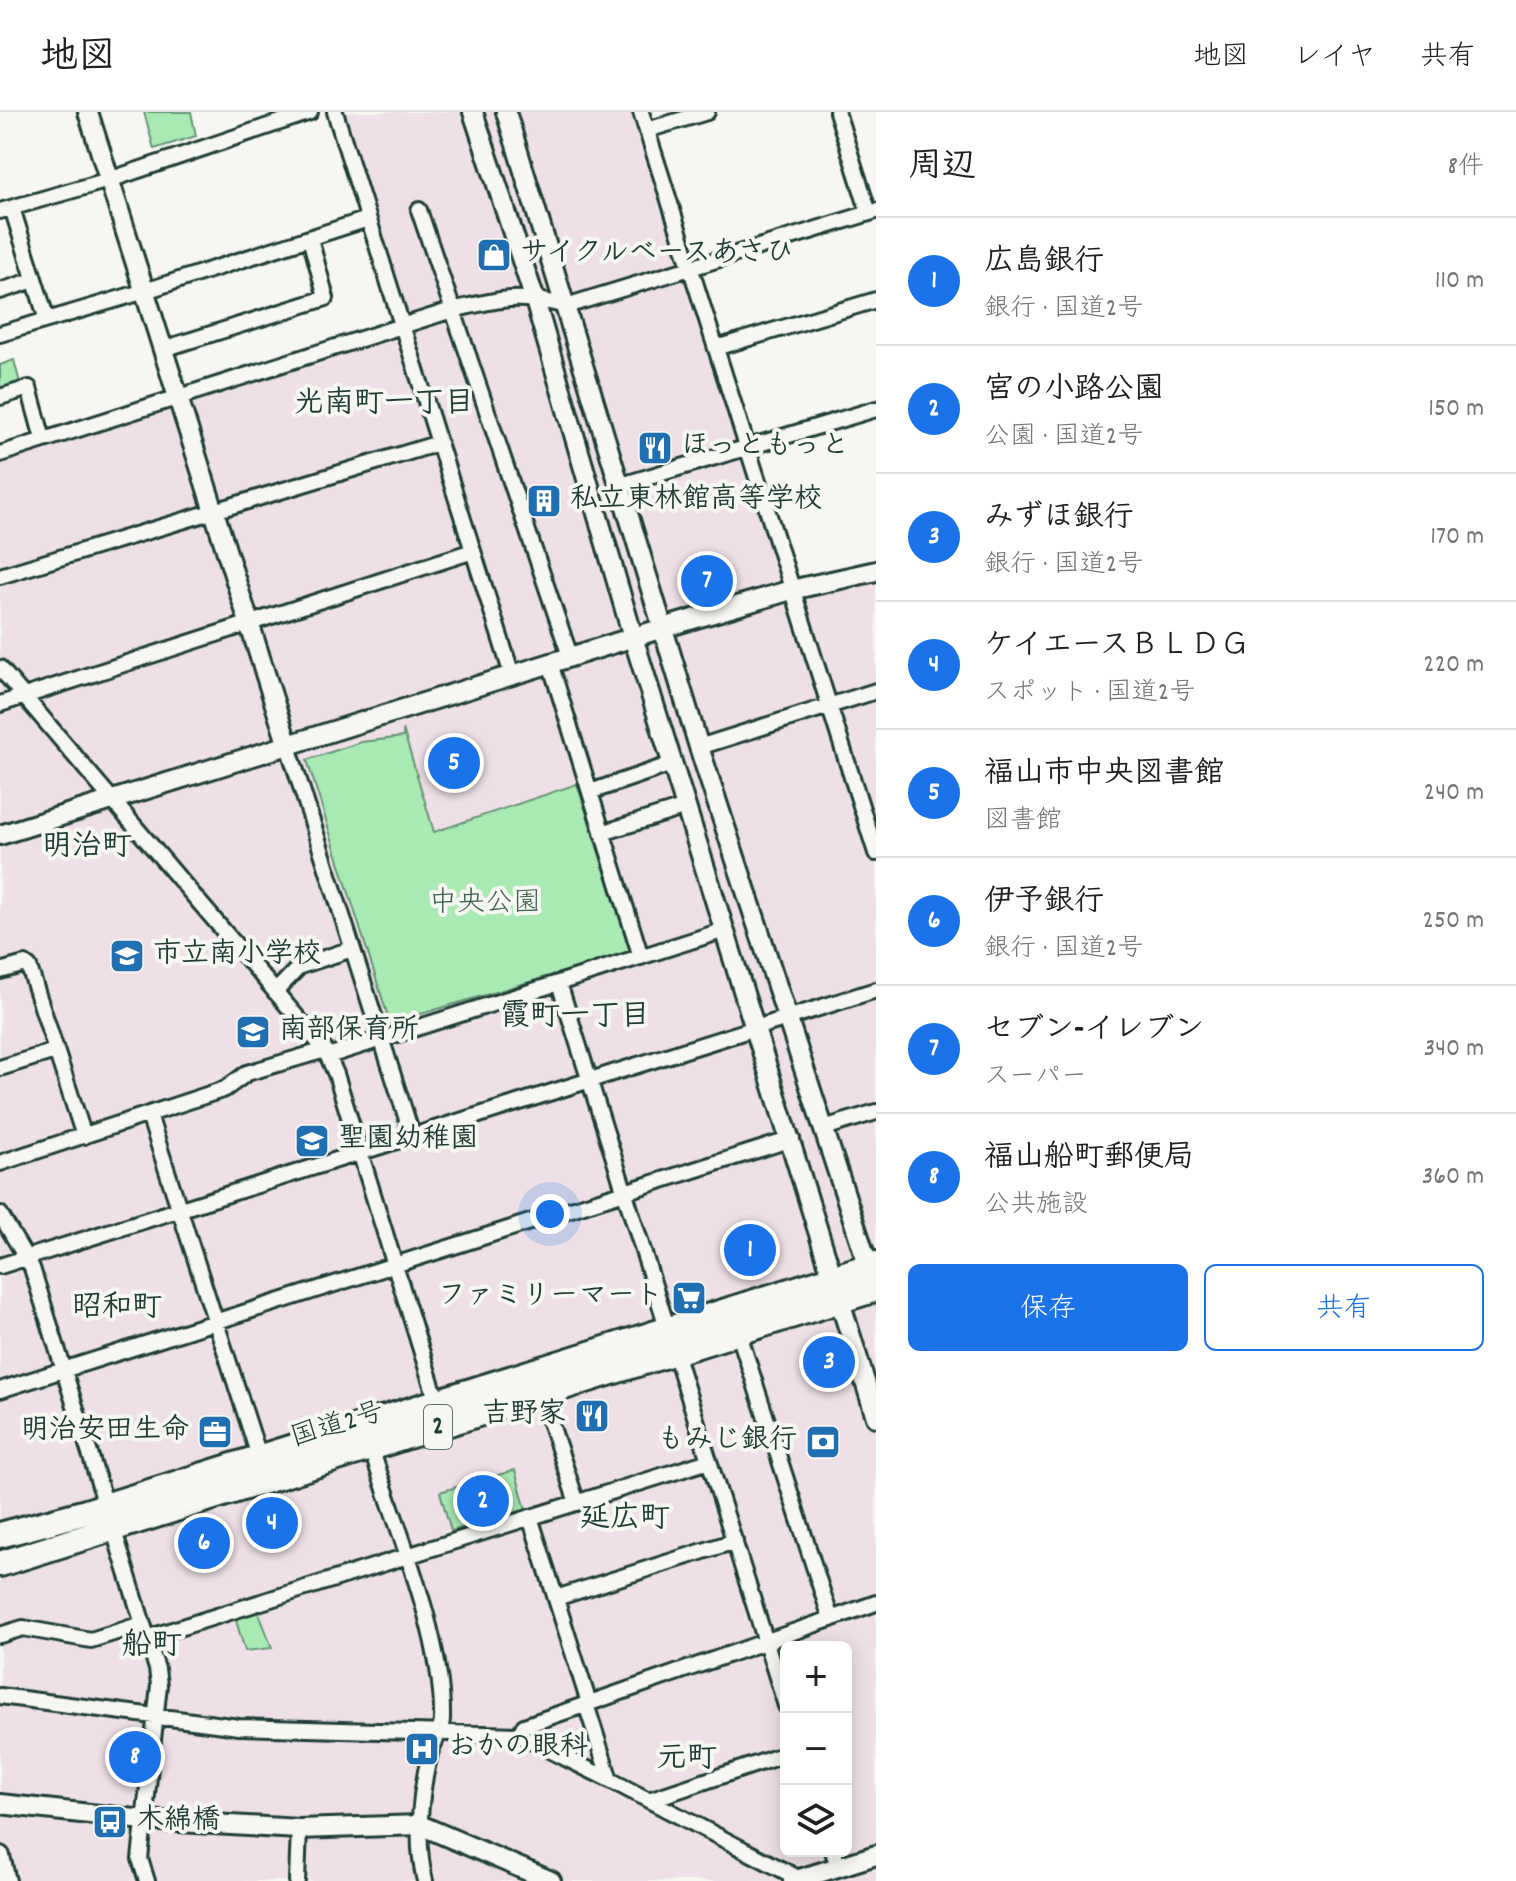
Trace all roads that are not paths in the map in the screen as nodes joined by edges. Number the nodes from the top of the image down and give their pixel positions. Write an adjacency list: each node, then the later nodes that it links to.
1 (88, 112): 10 (street)
2 (310, 112): 10 (street)
3 (335, 112): 14 (street)
4 (473, 112): 20 (street)
5 (506, 112): 22 (street)
6 (641, 112): 9 (street)
7 (707, 112): 9 (street)
8 (837, 112): 13 (street)
9 (647, 130): 16 (street)
10 (109, 180): 11 (street); 19 (street)
11 (6, 209): 17 (street)
12 (419, 210): 23 (street)
13 (873, 212): 16 (street)
14 (368, 219): 15 (street); 25 (street)
15 (310, 238): 19 (street); 28 (street)
16 (691, 270): 22 (street); 27 (street)
17 (34, 280): 18 (street); 24 (street)
18 (0, 291)
19 (145, 291): 24 (street); 28 (street)
20 (534, 297): 22 (street); 23 (street); 44 (street)
21 (876, 300): 27 (street)
22 (566, 306): 36 (street)
23 (452, 310): 25 (street); 45 (street)
24 (47, 320): 26 (street)
25 (401, 325): 30 (street); 33 (street)
26 (0, 334)
27 (716, 348): 34 (street)
28 (163, 349): 30 (street)
29 (0, 397): 32 (street)
30 (178, 397): 32 (street); 37 (street)
31 (876, 409): 34 (street)
32 (43, 439): 35 (street)
33 (439, 443): 37 (street); 38 (street)
34 (747, 448): 36 (street); 41 (street)
35 (0, 454)
36 (618, 486): 43 (street)
37 (214, 513): 40 (street); 42 (street)
38 (473, 551): 42 (street); 48 (street)
39 (876, 571): 41 (street)
40 (0, 576)
41 (791, 590): 43 (street); 52 (street)
42 (250, 623): 50 (street); 53 (street)
43 (663, 628): 44 (street); 54 (street)
44 (633, 637): 45 (street); 55 (street)
45 (570, 656): 46 (street)
46 (550, 663): 48 (street); 56 (street)
47 (0, 668): 50 (street)
48 (512, 675): 53 (street)
49 (876, 691): 52 (street)
50 (24, 696): 51 (street); 57 (street)
51 (0, 704)
52 (830, 706): 54 (street); 61 (street)
53 (288, 746): 57 (street); 63 (street)
54 (699, 747): 69 (street)
55 (672, 764): 56 (street); 58 (street)
56 (590, 792): 59 (street)
57 (112, 798): 60 (street); 68 (street)
58 (686, 807): 59 (street); 62 (street)
59 (602, 833): 64 (street)
60 (0, 835)
61 (876, 853)
62 (725, 930): 64 (street); 70 (street)
63 (352, 949): 68 (street); 71 (street)
64 (641, 957): 66 (street)
65 (0, 971): 72 (street)
66 (559, 983): 71 (street); 75 (street)
67 (876, 990): 69 (street)
68 (275, 992): 73 (street)
69 (788, 1016): 70 (street); 78 (street)
70 (755, 1028): 75 (street); 81 (street)
71 (382, 1039): 73 (street); 79 (street)
72 (55, 1051): 74 (street); 80 (street)
73 (326, 1053): 77 (street); 82 (street)
74 (0, 1068)
75 (588, 1080): 79 (street); 84 (street)
76 (876, 1112): 78 (street)
77 (149, 1115): 80 (street); 85 (street)
78 (824, 1128): 90 (street)
79 (412, 1135): 82 (street)
80 (84, 1136): 83 (street)
81 (792, 1139): 84 (street); 91 (street)
82 (360, 1153): 85 (street); 89 (street)
83 (0, 1163)
84 (622, 1192): 89 (street); 94 (street)
85 (179, 1212): 87 (street); 92 (street)
86 (0, 1214): 87 (street)
87 (25, 1258): 88 (street); 95 (street)
88 (0, 1266)
89 (396, 1266): 92 (street); 98 (street)
90 (874, 1277): 91 (highway, 国道2号 / 2)
91 (836, 1289): 93 (highway, 国道2号 / 2); 94 (highway, 国道2号 / 2); 99 (street)
92 (215, 1323): 95 (street); 102 (street)
93 (738, 1331): 94 (highway, 国道2号 / 2); 114 (street)
94 (671, 1341): 97 (highway, 国道2号 / 2); 98 (highway, 国道2号 / 2); 103 (street)
95 (62, 1370): 96 (street); 105 (street)
96 (0, 1390)
97 (541, 1394): 100 (highway, 国道2号 / 2); 104 (street)
98 (437, 1401): 100 (street); 102 (highway, 国道2号 / 2)
99 (876, 1417)
100 (444, 1425): 101 (highway, 国道2号 / 2)
101 (371, 1448): 108 (highway, 国道2号 / 2); 110 (street)
102 (259, 1456): 105 (highway, 国道2号 / 2)
103 (709, 1461): 104 (street); 109 (street)
104 (577, 1503): 106 (street)
105 (106, 1505): 107 (highway, 国道2号 / 2); 108 (street)
106 (530, 1517): 110 (street); 112 (street)
107 (0, 1535)
108 (116, 1540): 111 (highway, 国道2号 / 2); 115 (street)
109 (735, 1541): 112 (street); 117 (street)
110 (406, 1556): 115 (street); 122 (street)
111 (0, 1564)
112 (556, 1598): 120 (street)
113 (876, 1603): 114 (street)
114 (831, 1619): 117 (street)
115 (145, 1631): 116 (street); 121 (street)
116 (0, 1635)
117 (767, 1641): 118 (street); 120 (street)
118 (780, 1685)
119 (0, 1696): 121 (street)
120 (588, 1703): 123 (street); 125 (street)
121 (156, 1717): 122 (street); 128 (street)
122 (432, 1732): 123 (street); 129 (street)
123 (519, 1735): 125 (street)
124 (780, 1756): 126 (street)
125 (610, 1780): 126 (street)
126 (649, 1800): 134 (street)
127 (0, 1804): 128 (street)
128 (144, 1820): 130 (street); 136 (street)
129 (420, 1825): 130 (street); 138 (street); 139 (street)
130 (299, 1829): 137 (street)
131 (876, 1855): 133 (street)
132 (0, 1856): 135 (street)
133 (836, 1859): 134 (street)
134 (796, 1880)
135 (5, 1881)
136 (147, 1881)
137 (297, 1881)
138 (425, 1881)
139 (551, 1881)

